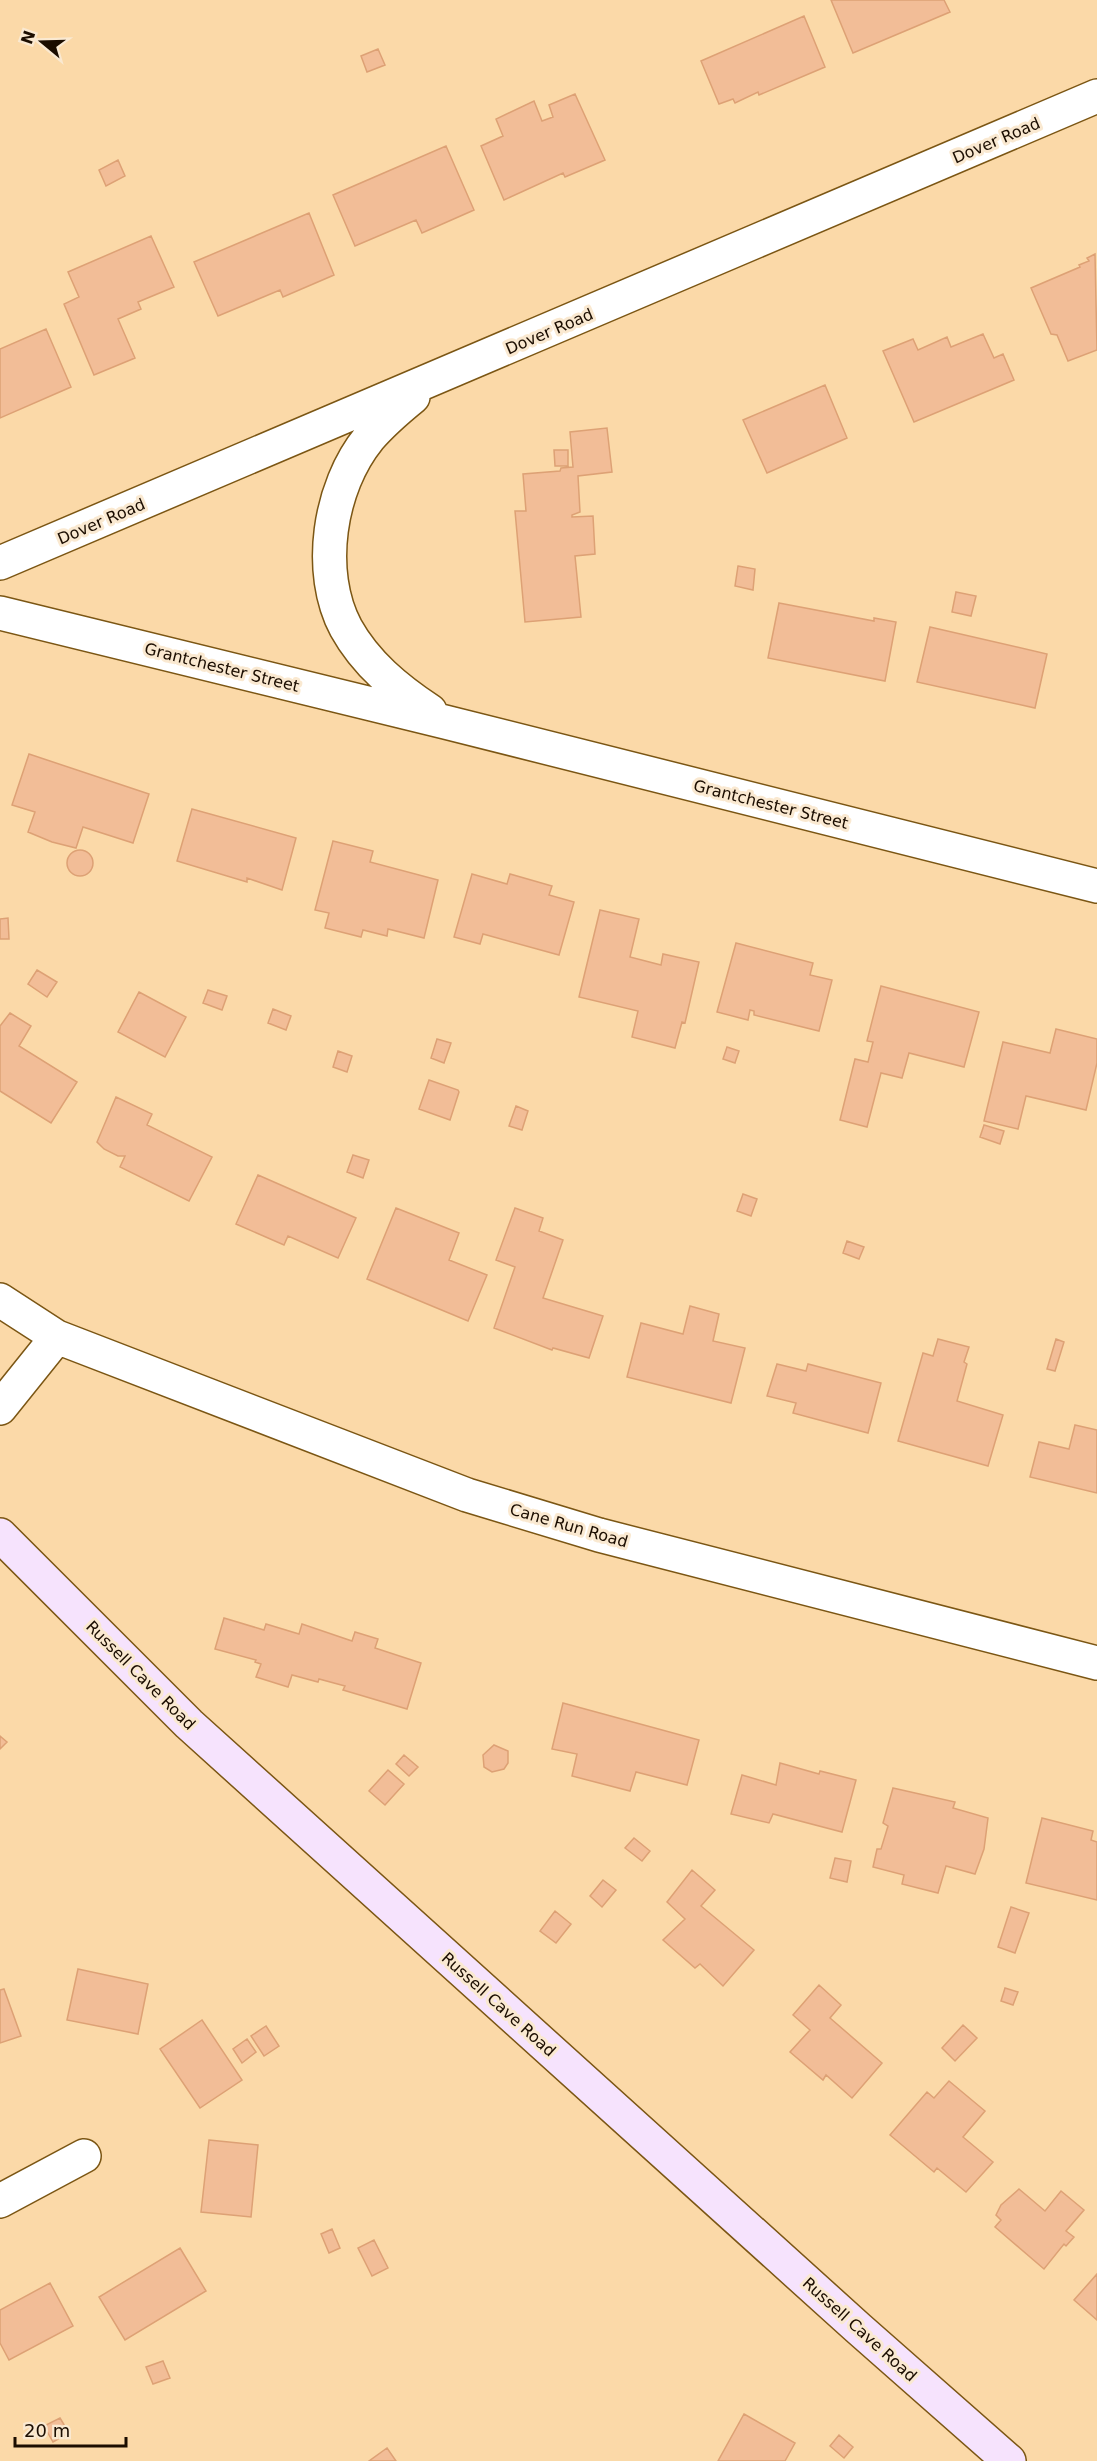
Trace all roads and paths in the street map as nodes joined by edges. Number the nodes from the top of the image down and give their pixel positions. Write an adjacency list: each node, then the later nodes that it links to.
1 (1097, 96): 2 (street, Dover Road)
2 (432, 381): 3 (street, Dover Road); 5 (street, Grantchester Street)
3 (0, 563)
4 (0, 613): 5 (street, Grantchester Street)
5 (445, 722): 6 (street, Grantchester Street)
6 (1097, 886)
7 (0, 1300): 8 (street, Cane Run Road)
8 (57, 1337): 9 (street); 11 (street, Cane Run Road)
9 (0, 1408)
10 (0, 1535): 14 (main road, Russell Cave Road)
11 (1097, 1663)
12 (84, 2156): 13 (street)
13 (0, 2201)
14 (1009, 2461)

